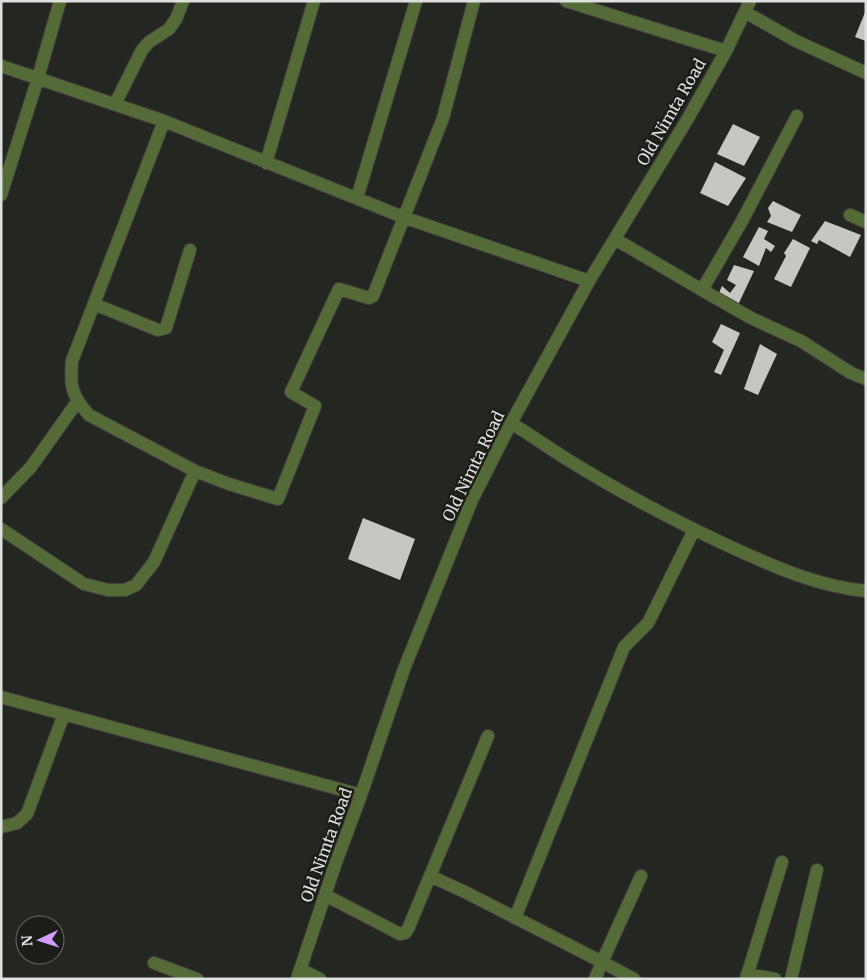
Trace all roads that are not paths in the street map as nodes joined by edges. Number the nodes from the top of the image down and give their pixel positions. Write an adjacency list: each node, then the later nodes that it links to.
1 (60, 1): 11 (street)
2 (183, 1): 12 (street)
3 (314, 1): 15 (street)
4 (416, 1): 17 (street)
5 (474, 1): 19 (street)
6 (566, 1): 8 (street)
7 (747, 7): 8 (street, Old Nimta Road); 10 (street)
8 (726, 51): 21 (street, Old Nimta Road)
9 (1, 66): 11 (street)
10 (866, 73)
11 (38, 78): 12 (street); 16 (street)
12 (115, 104): 14 (street)
13 (797, 116): 24 (street)
14 (164, 121): 15 (street); 25 (street)
15 (266, 163): 17 (street)
16 (1, 195)
17 (357, 198): 19 (street)
18 (850, 216): 20 (street)
19 (403, 217): 23 (street); 29 (street)
20 (866, 222)
21 (614, 239): 23 (street, Old Nimta Road); 24 (street)
22 (190, 250): 25 (street)
23 (589, 281): 28 (street, Old Nimta Road)
24 (702, 290): 26 (street)
25 (94, 304): 27 (street)
26 (866, 380)
27 (77, 402): 29 (street); 30 (street)
28 (511, 423): 32 (street); 37 (street, Old Nimta Road)
29 (195, 471): 31 (street)
30 (1, 498)
31 (1, 529)
32 (694, 530): 33 (street); 44 (street)
33 (866, 591)
34 (1, 697): 35 (street)
35 (64, 714): 37 (street); 38 (street)
36 (488, 736): 41 (street)
37 (361, 795): 43 (street, Old Nimta Road)
38 (1, 827)
39 (782, 862): 48 (street)
40 (817, 870): 54 (street)
41 (430, 876): 43 (street); 44 (street)
42 (641, 876): 45 (street)
43 (325, 896): 47 (street, Old Nimta Road)
44 (515, 918): 45 (street)
45 (602, 962): 51 (street); 52 (street)
46 (154, 963): 49 (street)
47 (299, 974): 50 (street)
48 (747, 976): 53 (street)
49 (197, 979)
50 (320, 979)
51 (596, 979)
52 (634, 979)
53 (775, 979)
54 (790, 979)

